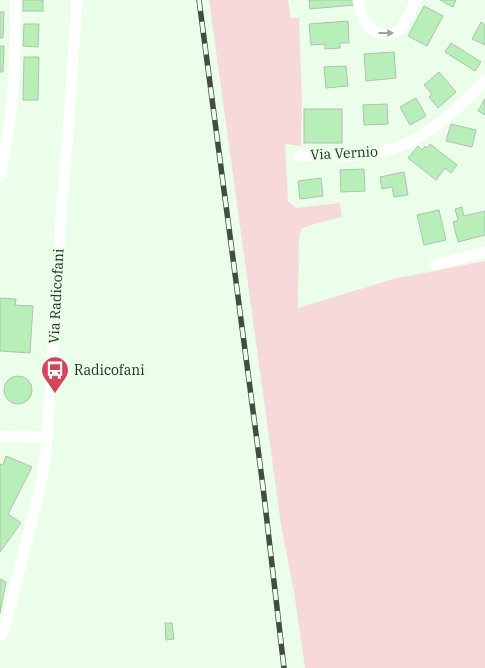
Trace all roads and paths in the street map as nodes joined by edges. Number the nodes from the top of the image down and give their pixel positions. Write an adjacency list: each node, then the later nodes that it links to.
1 (15, 0): 7 (street)
2 (77, 0): 11 (street, Via Radicofani)
3 (358, 0): 4 (street, one-way to 4)
4 (416, 0)
5 (485, 80): 6 (street, Via Vernio)
6 (299, 156)
7 (0, 177)
8 (485, 252): 9 (street)
9 (435, 265)
10 (0, 436): 11 (street)
11 (48, 437): 12 (street, Via Radicofani)
12 (3, 621): 13 (street, Via Radicofani)
13 (0, 637)

